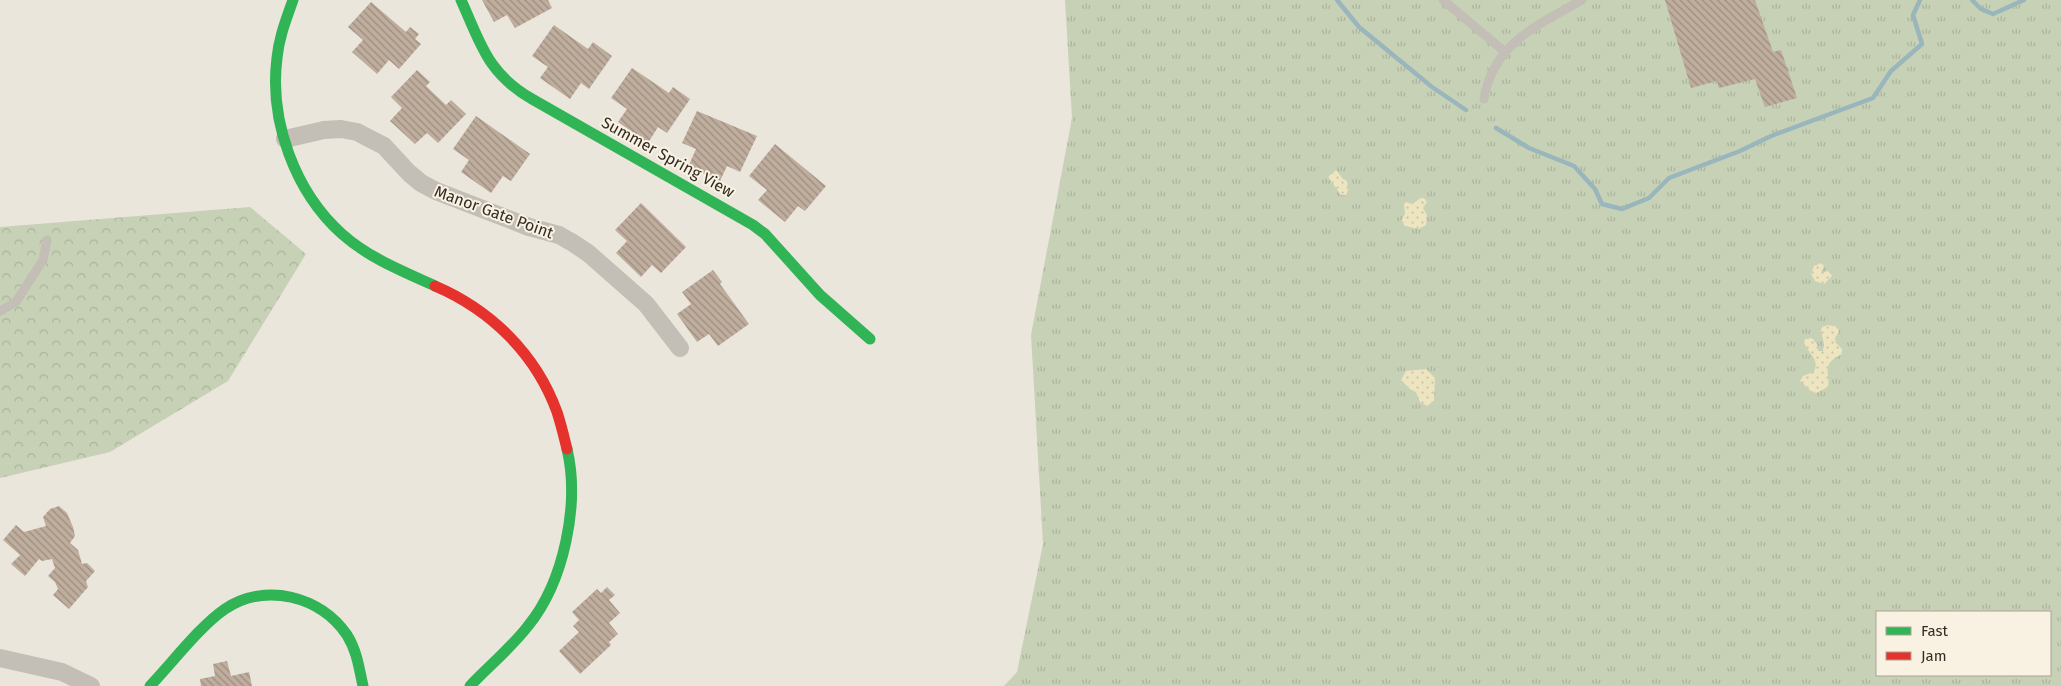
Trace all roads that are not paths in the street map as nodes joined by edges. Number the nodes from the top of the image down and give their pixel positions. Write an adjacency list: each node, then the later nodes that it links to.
1 (294, 0): 7 (street)
2 (461, 0): 10 (street, Summer Spring View)
3 (1443, 0): 5 (lane)
4 (1582, 0): 5 (lane)
5 (1504, 52): 6 (lane)
6 (1484, 99)
7 (285, 139): 11 (street, Manor Gate Point); 16 (street)
8 (47, 240): 9 (lane)
9 (0, 311)
10 (870, 338)
11 (680, 348)
12 (0, 658): 13 (street)
13 (91, 686)
14 (150, 686): 15 (street)
15 (363, 686)
16 (470, 686)

